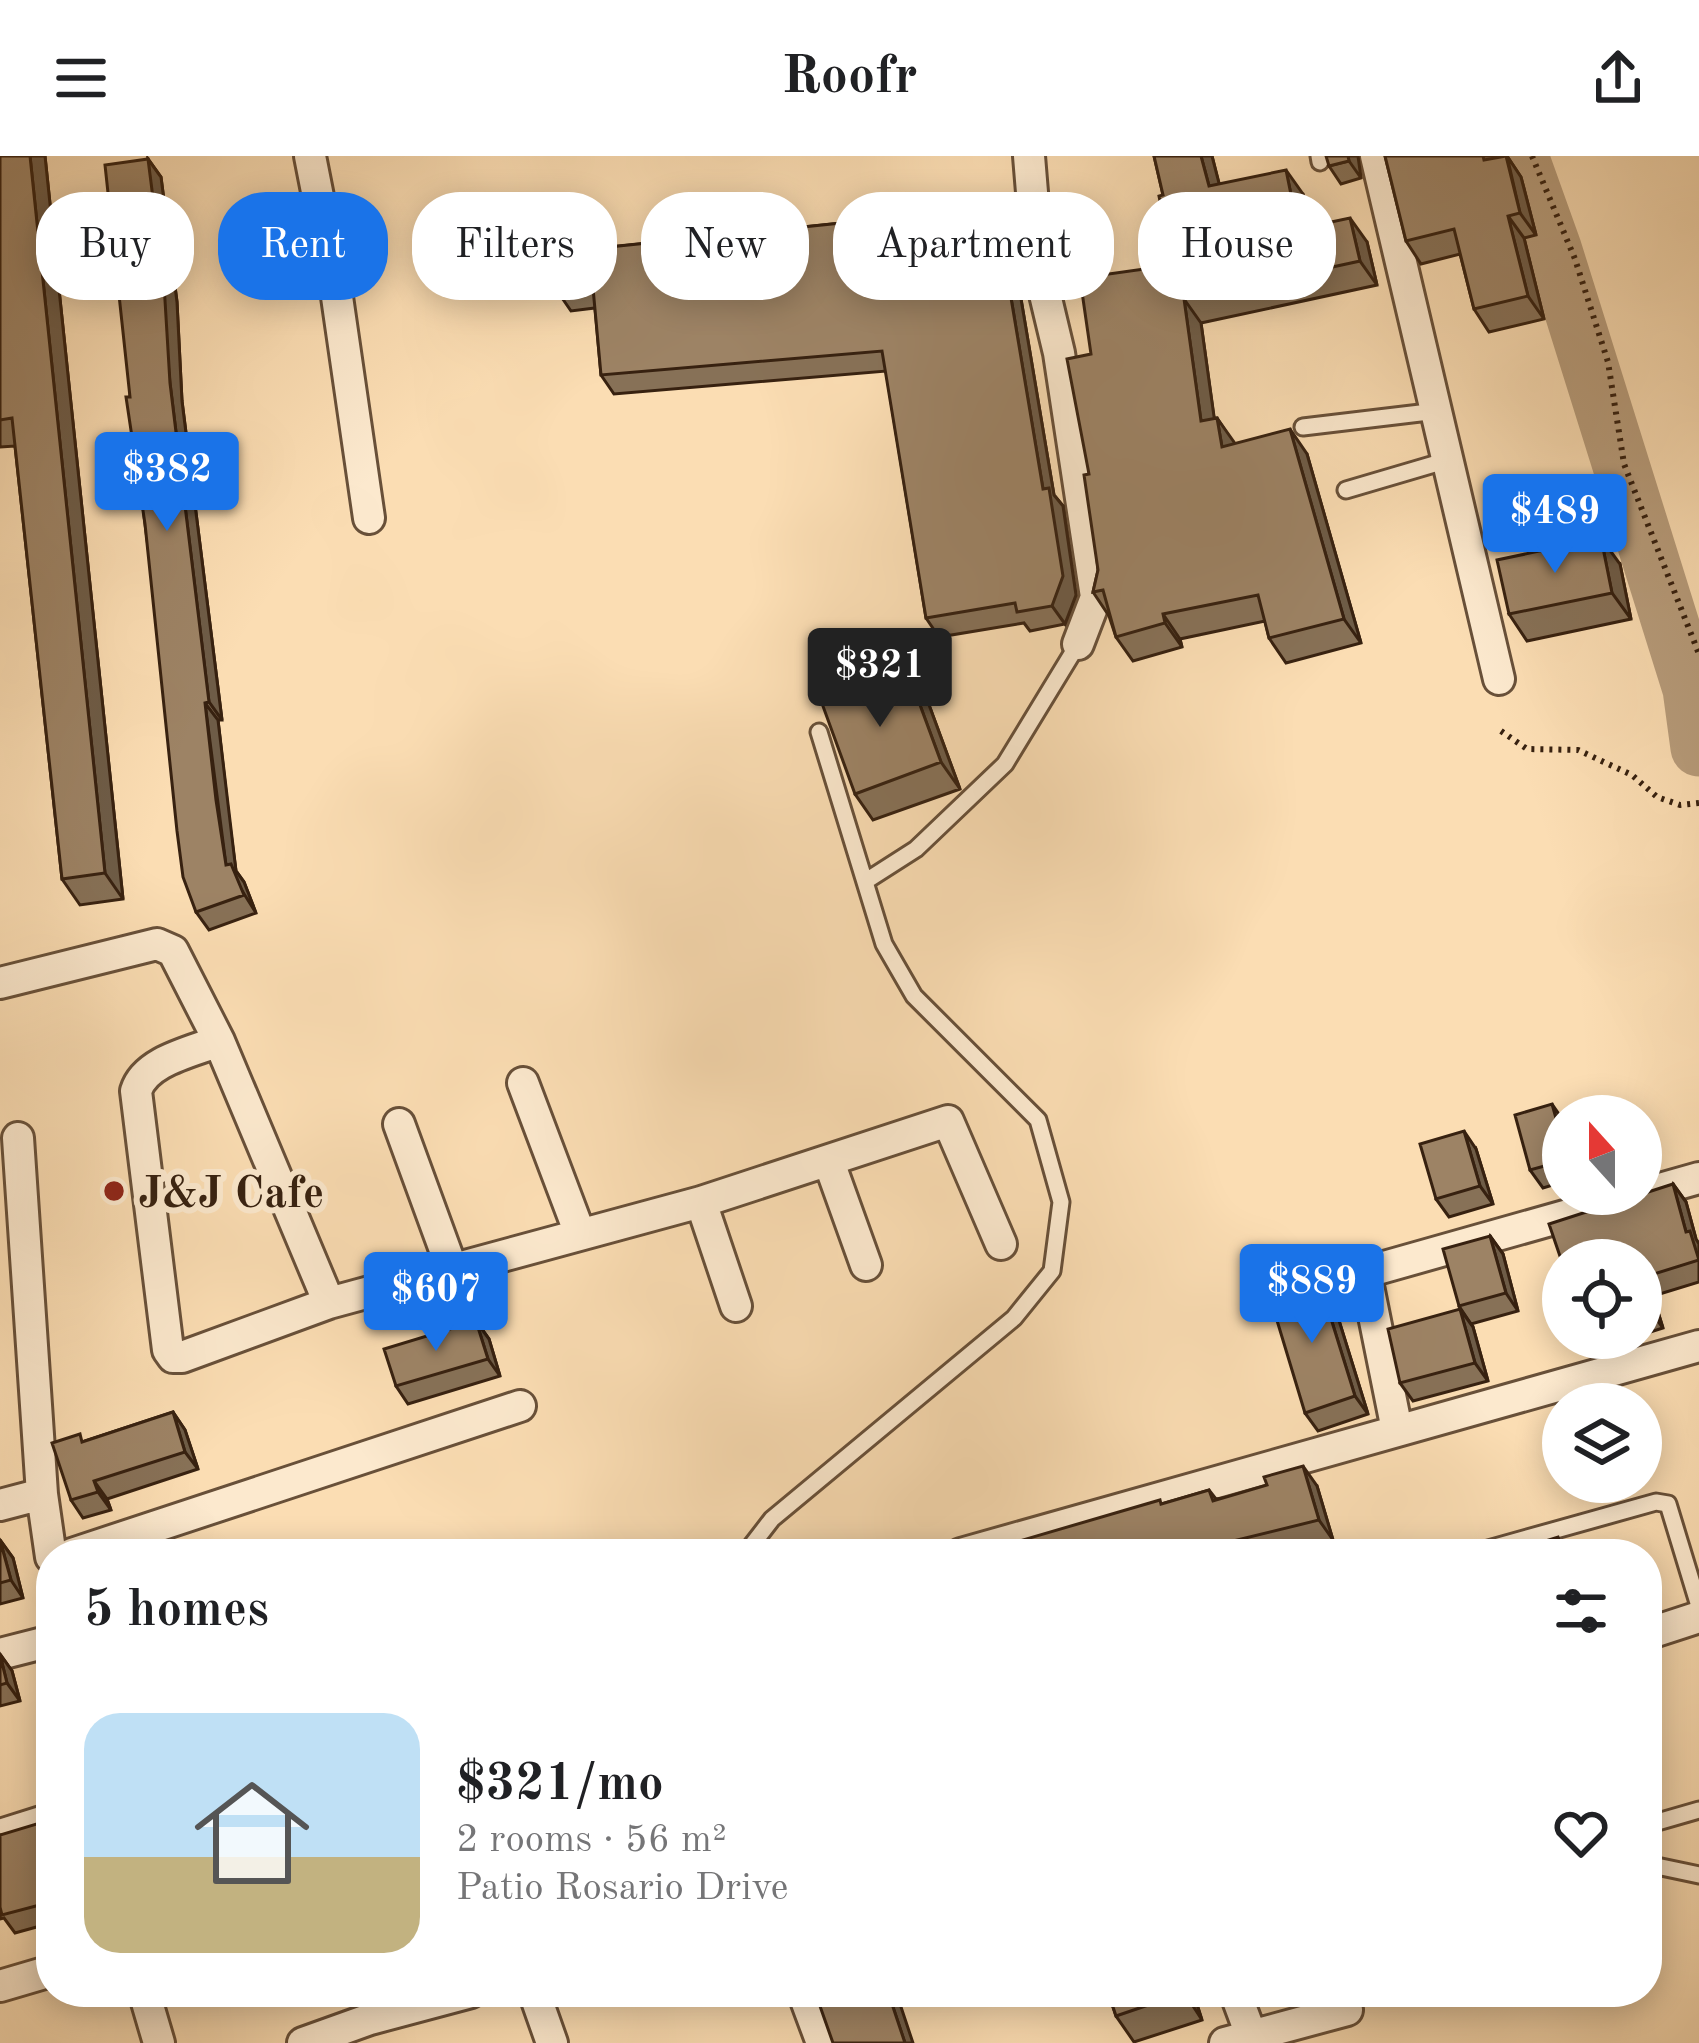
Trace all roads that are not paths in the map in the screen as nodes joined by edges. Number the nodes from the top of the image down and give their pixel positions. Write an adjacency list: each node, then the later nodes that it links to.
1 (310, 156): 8 (street)
2 (1029, 156): 9 (street)
3 (1376, 156): 4 (street)
4 (1437, 411): 5 (lane); 6 (street)
5 (1303, 427)
6 (1448, 460): 7 (lane); 10 (street)
7 (1346, 490)
8 (369, 518)
9 (1078, 644): 12 (lane)
10 (1499, 679)
11 (819, 732): 12 (lane)
12 (866, 881): 36 (lane)
13 (0, 983): 14 (street)
14 (219, 1041): 26 (street); 26 (street)
15 (523, 1083): 22 (street)
16 (399, 1124): 25 (street)
17 (18, 1138): 19 (street)
18 (829, 1162): 21 (street); 23 (street); 24 (street)
19 (11, 1180): 28 (street)
20 (1699, 1180): 31 (street)
21 (701, 1202): 22 (street); 27 (street)
22 (580, 1234): 25 (street)
23 (1001, 1244)
24 (866, 1265)
25 (452, 1269): 26 (street)
26 (329, 1304)
27 (736, 1306)
28 (15, 1321): 32 (street)
29 (1699, 1346): 31 (street)
30 (520, 1406): 35 (street)
31 (1397, 1430): 37 (street)
32 (42, 1494): 33 (street); 34 (street)
33 (0, 1505)
34 (48, 1539)
35 (117, 1539)
36 (757, 1539)
37 (1014, 1539)
38 (1524, 1539): 39 (lane)
39 (1699, 1606)
40 (1699, 1617): 41 (street)
41 (1662, 1629)
42 (36, 1645): 43 (street)
43 (0, 1654)
44 (1699, 1810): 45 (lane)
45 (1662, 1821)
46 (36, 1824): 47 (street)
47 (0, 1835)
48 (1662, 1867): 49 (lane)
49 (1699, 1875)
50 (36, 1975): 51 (street)
51 (0, 1986)
52 (148, 2007): 59 (street)
53 (415, 2007): 60 (street)
54 (539, 2007): 61 (street)
55 (809, 2007): 62 (street)
56 (1236, 2007): 58 (street)
57 (1346, 2010): 58 (street)
58 (1238, 2039)
59 (159, 2043)
60 (303, 2043)
61 (552, 2043)
62 (822, 2043)

